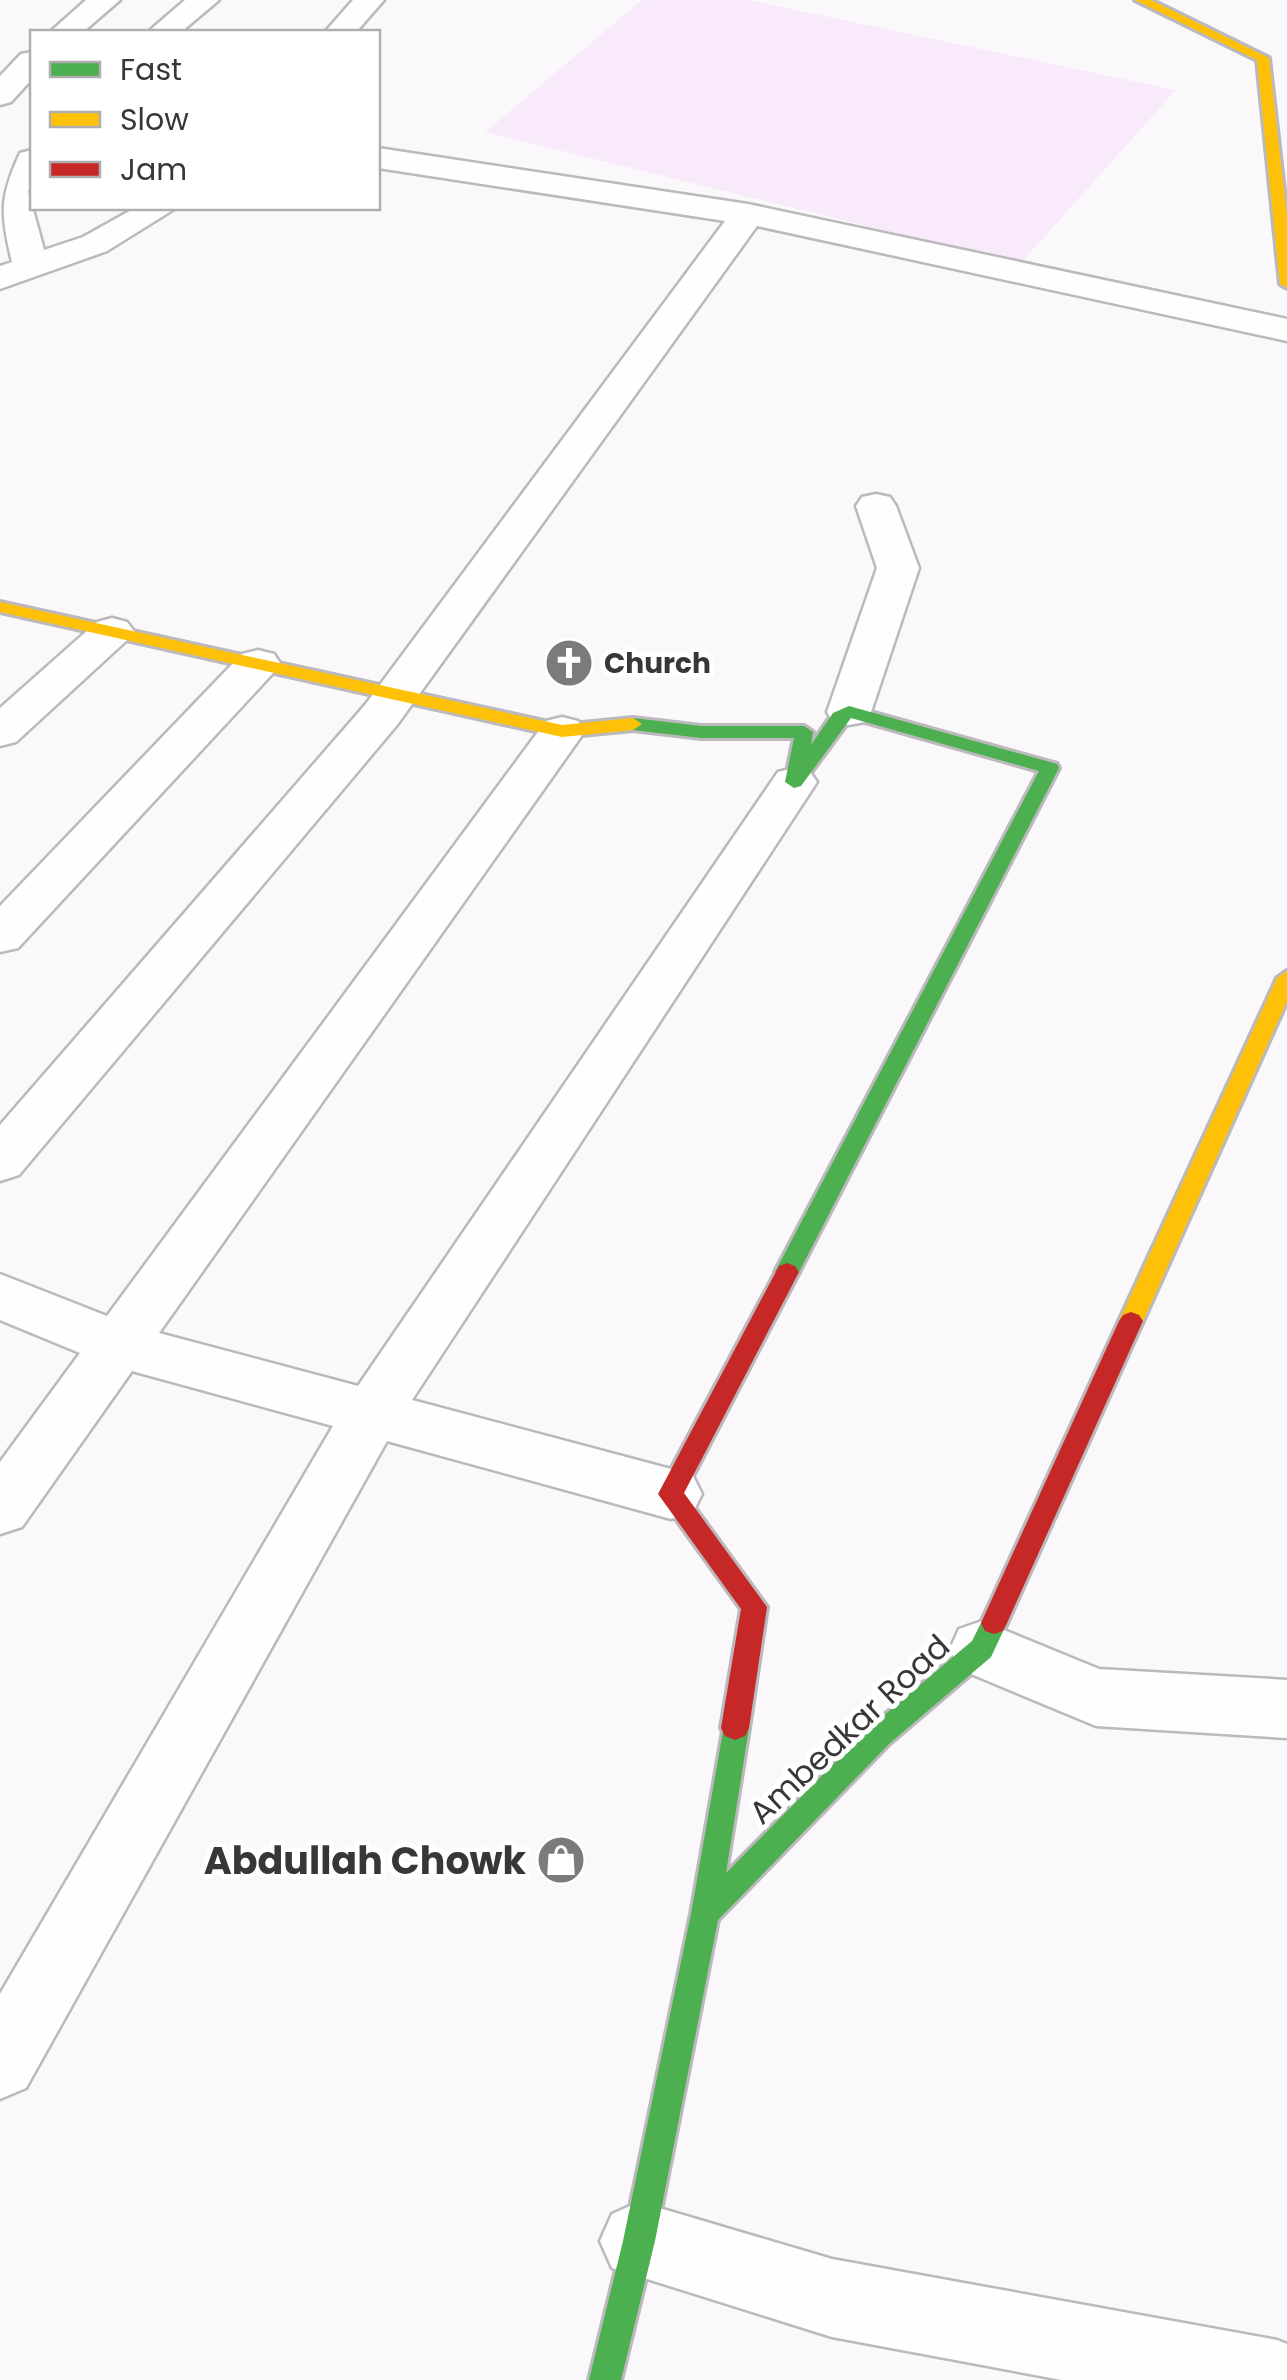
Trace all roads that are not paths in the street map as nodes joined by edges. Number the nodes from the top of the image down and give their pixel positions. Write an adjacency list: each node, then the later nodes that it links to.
1 (105, 0): 5 (street)
2 (204, 0): 6 (street)
3 (369, 0): 7 (street)
4 (1141, 0): 10 (street)
5 (68, 30)
6 (166, 30)
7 (342, 30)
8 (0, 46): 9 (street)
9 (30, 52)
10 (1275, 58): 17 (street)
11 (30, 62): 12 (street)
12 (0, 96)
13 (380, 158): 16 (street)
14 (30, 163): 18 (street)
15 (155, 210): 18 (street)
16 (748, 214): 20 (street); 25 (street)
17 (1285, 238): 19 (street)
18 (15, 272)
19 (1287, 284)
20 (1287, 330)
21 (876, 506): 26 (street)
22 (0, 607): 23 (street)
23 (112, 631): 24 (street); 28 (street)
24 (258, 663): 25 (street); 30 (street)
25 (397, 694): 27 (street); 32 (street)
26 (849, 712): 29 (street); 36 (street)
27 (562, 731): 29 (street); 34 (street)
28 (0, 732)
29 (794, 782): 35 (street)
30 (0, 936)
31 (1287, 978): 38 (street, Ambedkar Road)
32 (0, 1161)
33 (0, 1296): 34 (street)
34 (118, 1344): 35 (street); 37 (street)
35 (372, 1413): 36 (street); 41 (street)
36 (671, 1494): 40 (street)
37 (0, 1509)
38 (982, 1649): 39 (street); 40 (street, Ambedkar Road)
39 (1287, 1710)
40 (705, 1914): 42 (street)
41 (0, 2064)
42 (639, 2241): 43 (street); 44 (street)
43 (605, 2380)
44 (1278, 2380)

